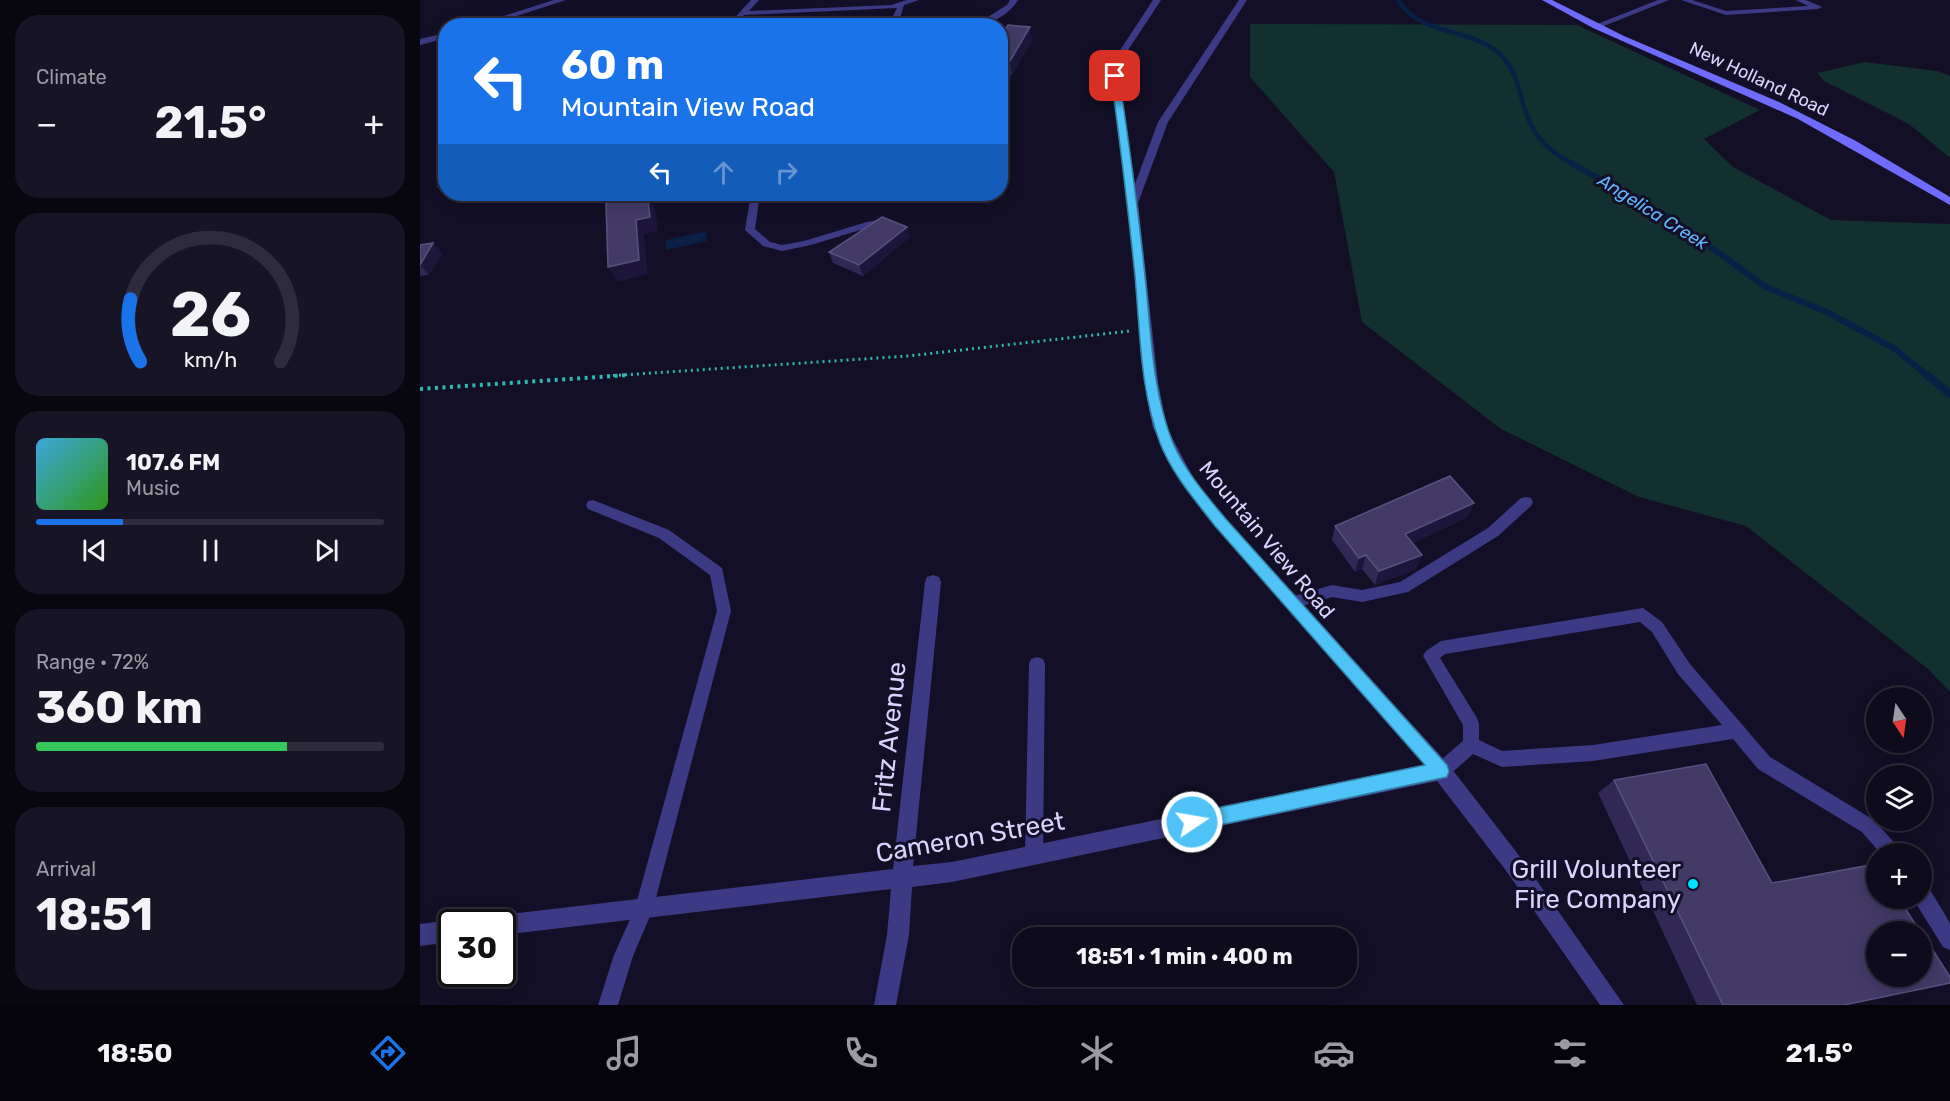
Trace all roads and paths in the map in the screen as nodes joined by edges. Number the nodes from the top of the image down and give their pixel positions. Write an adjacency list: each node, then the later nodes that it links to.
1 (562, 0): 14 (street)
2 (755, 0): 13 (lane)
3 (915, 0): 12 (lane)
4 (1014, 0): 17 (street)
5 (1157, 0): 23 (street)
6 (1243, 0): 23 (street, Mountain View Road)
7 (1546, 0): 18 (main road, New Holland Road)
8 (1665, 0): 11 (lane)
9 (1684, 0): 10 (lane)
10 (1800, 0)
11 (1655, 2): 18 (lane)
12 (901, 6): 13 (lane); 16 (lane)
13 (744, 13): 15 (lane)
14 (502, 18)
15 (739, 18)
16 (896, 18)
17 (991, 18)
18 (1596, 26): 22 (main road, New Holland Road)
19 (438, 37): 20 (street)
20 (420, 42)
21 (754, 201): 24 (lane)
22 (1950, 202)
23 (1133, 203): 25 (street, Mountain View Road)
24 (878, 223)
25 (1146, 329): 26 (path); 30 (street, Mountain View Road)
26 (420, 389)
27 (1526, 502): 30 (lane)
28 (593, 505): 38 (lane)
29 (933, 582): 37 (street, Fritz Avenue)
30 (1292, 603): 34 (street, Mountain View Road)
31 (1037, 664): 36 (lane)
32 (1736, 731): 33 (lane); 33 (lane); 35 (lane)
33 (1471, 745): 34 (lane)
34 (1441, 771): 36 (street, Cameron Street); 46 (street, Mountain View Road)
35 (1883, 843)
36 (1034, 855): 37 (street, Cameron Street)
37 (902, 877): 38 (street, Cameron Street); 45 (street, Fritz Avenue)
38 (644, 909): 40 (street, Cameron Street); 44 (lane)
39 (1931, 909): 43 (lane)
40 (516, 923)
41 (438, 933): 42 (street)
42 (420, 935)
43 (1950, 940)
44 (608, 1005)
45 (885, 1005)
46 (1612, 1005)

